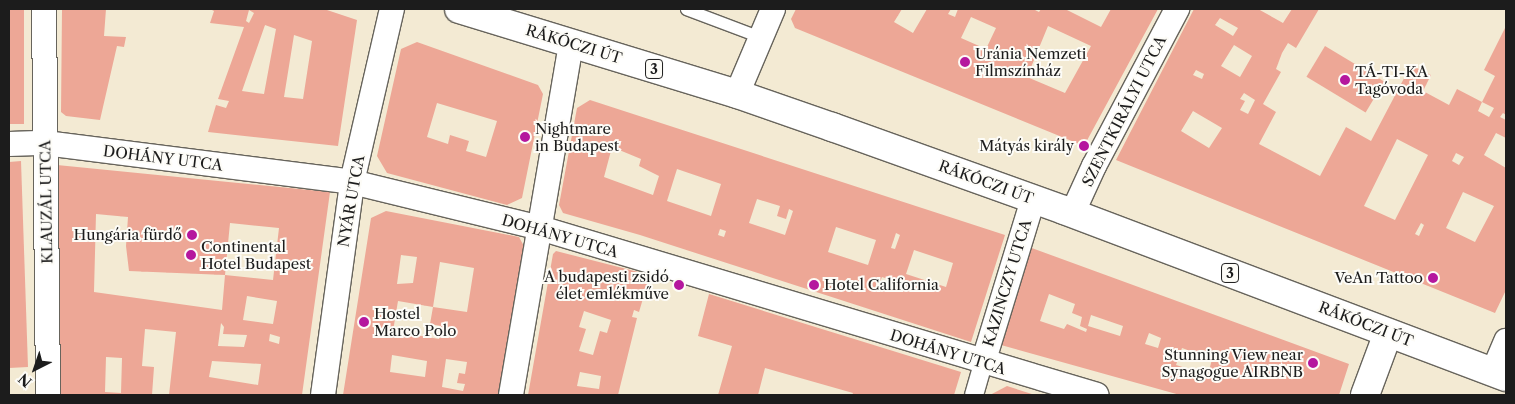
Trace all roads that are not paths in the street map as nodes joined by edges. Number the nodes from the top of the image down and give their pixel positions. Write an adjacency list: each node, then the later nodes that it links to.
1 (44, 9): 11 (street, KLAUZÁL UTCA)
2 (392, 9): 13 (street, NYÁR UTCA)
3 (459, 9): 7 (main road, RÁKÓCZI ÚT / 3)
4 (686, 9): 8 (lane)
5 (773, 9): 8 (street)
6 (1177, 9): 15 (street, SZENTKIRÁLYI UTCA)
7 (495, 14): 9 (main road, RÁKÓCZI ÚT / 3)
8 (760, 38): 10 (street)
9 (571, 43): 10 (main road, RÁKÓCZI ÚT / 3); 16 (street)
10 (737, 94): 14 (main road, RÁKÓCZI ÚT / 3)
11 (45, 143): 12 (street, DOHÁNY UTCA); 13 (street, DOHÁNY UTCA); 21 (street, KLAUZÁL UTCA)
12 (9, 144)
13 (352, 182): 16 (street, DOHÁNY UTCA); 22 (street, NYÁR UTCA)
14 (1033, 199): 15 (main road, RÁKÓCZI ÚT / 3); 19 (street, KAZINCZY UTCA)
15 (1072, 214): 17 (main road, RÁKÓCZI ÚT / 3)
16 (540, 228): 19 (street, DOHÁNY UTCA); 23 (street)
17 (1388, 332): 20 (main road, RÁKÓCZI ÚT / 3); 26 (main road)
18 (1506, 341): 20 (street)
19 (983, 363): 24 (street, KAZINCZY UTCA); 25 (street, DOHÁNY UTCA)
20 (1500, 374)
21 (48, 395)
22 (322, 395)
23 (511, 395)
24 (974, 395)
25 (1096, 395)
26 (1366, 395)

